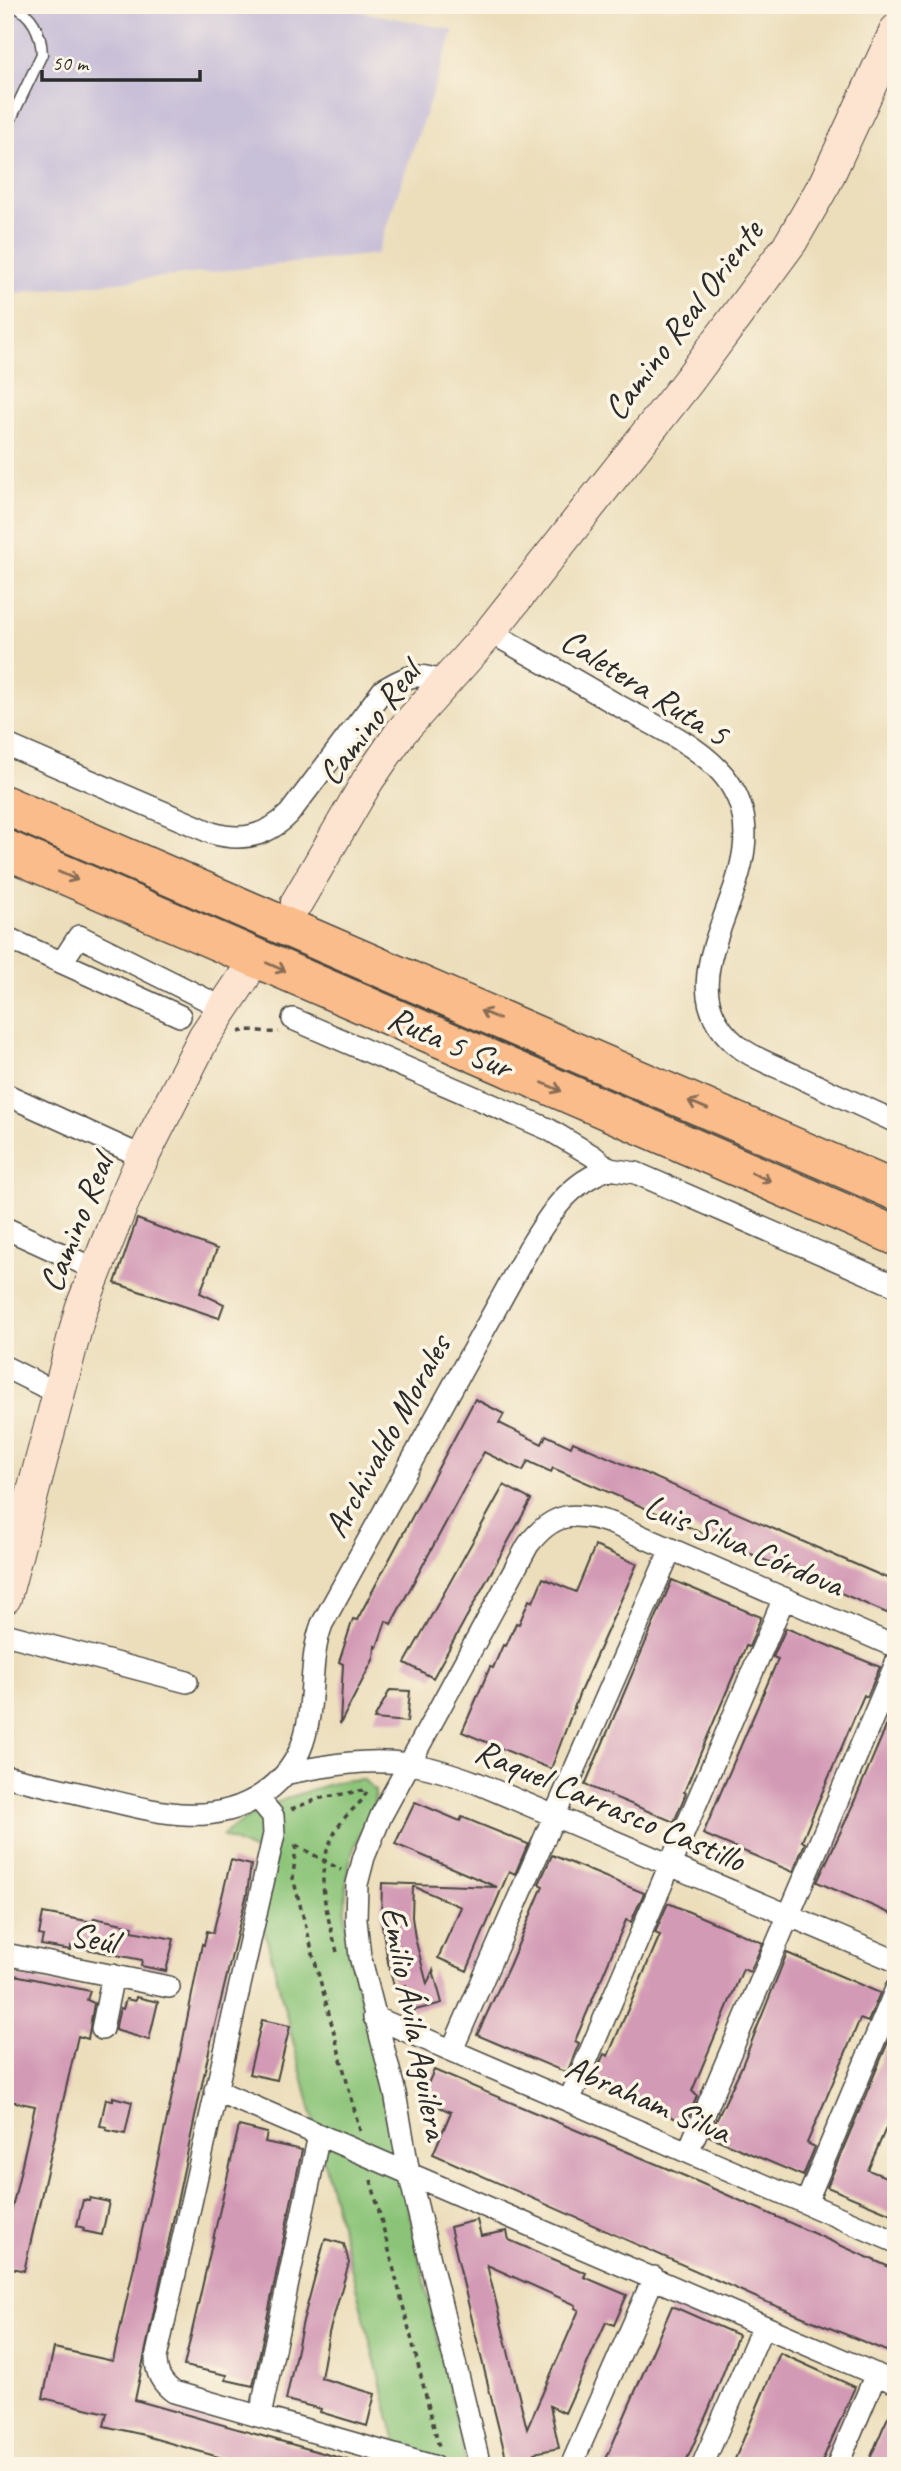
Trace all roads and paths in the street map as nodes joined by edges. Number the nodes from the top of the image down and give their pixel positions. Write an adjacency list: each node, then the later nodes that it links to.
1 (13, 5): 3 (lane)
2 (896, 30): 4 (street, Camino Real Oriente)
3 (5, 131)
4 (490, 632): 5 (street, Camino Real); 18 (street, Caletera Ruta 5)
5 (445, 683): 6 (street); 9 (street, Camino Real)
6 (5, 744)
7 (5, 805): 21 (highway, Ruta 5 Sur, one-way to 7)
8 (5, 849): 23 (highway, Ruta 5 Sur, one-way to 23)
9 (297, 902)
10 (5, 937): 11 (street)
11 (62, 962): 13 (street); 14 (street)
12 (244, 977): 13 (street, Camino Real)
13 (223, 1008): 19 (street, Camino Real)
14 (180, 1016)
15 (293, 1019): 16 (path); 20 (street)
16 (230, 1040)
17 (5, 1094): 19 (street)
18 (896, 1122)
19 (144, 1157): 24 (street, Camino Real)
20 (610, 1169): 25 (street); 38 (street, Archivaldo Morales)
21 (896, 1191)
22 (5, 1228): 24 (street)
23 (896, 1236)
24 (97, 1270): 27 (street, Camino Real)
25 (896, 1286)
26 (5, 1367): 27 (street)
27 (60, 1394): 29 (street, Camino Real)
28 (562, 1517): 30 (street, Luis Silva Córdova); 37 (street, Emilio Ávila Aguilera)
29 (14, 1526): 31 (street, Camino Real)
30 (671, 1549): 32 (street, Luis Silva Córdova); 42 (street)
31 (5, 1598)
32 (784, 1598): 34 (street, Luis Silva Córdova); 44 (street)
33 (5, 1634): 36 (street)
34 (896, 1647)
35 (896, 1664): 46 (street)
36 (187, 1682)
37 (409, 1764): 38 (street, Raquel Carrasco Castillo); 42 (street, Raquel Carrasco Castillo); 45 (street, Emilio Ávila Aguilera)
38 (289, 1773): 41 (street)
39 (5, 1776): 41 (street)
40 (365, 1790): 43 (path)
41 (258, 1798): 43 (street)
42 (554, 1816): 44 (street, Raquel Carrasco Castillo); 54 (street)
43 (274, 1825): 45 (path); 55 (street)
44 (670, 1865): 46 (street, Raquel Carrasco Castillo); 56 (street)
45 (359, 1878): 52 (street, Emilio Ávila Aguilera)
46 (789, 1915): 48 (street, Raquel Carrasco Castillo); 58 (street)
47 (5, 1954): 49 (street, Seúl)
48 (896, 1961)
49 (113, 1975): 50 (street, Seúl); 53 (street)
50 (169, 1987)
51 (896, 1989): 60 (street)
52 (374, 2017): 54 (street, Abraham Silva); 59 (street, Emilio Ávila Aguilera)
53 (102, 2029)
54 (452, 2050): 56 (street, Abraham Silva)
55 (215, 2090): 57 (street); 65 (street)
56 (569, 2101): 58 (street, Abraham Silva)
57 (319, 2135): 59 (street); 65 (street)
58 (688, 2152): 60 (street, Abraham Silva)
59 (409, 2173): 62 (street); 67 (street, Emilio Ávila Aguilera)
60 (806, 2203): 61 (street, Abraham Silva)
61 (896, 2242)
62 (654, 2277): 63 (street); 68 (street)
63 (763, 2326): 64 (street); 69 (street)
64 (886, 2379): 70 (street)
65 (260, 2416): 66 (street)
66 (433, 2466)
67 (480, 2466)
68 (571, 2466)
69 (702, 2466)
70 (836, 2466)

